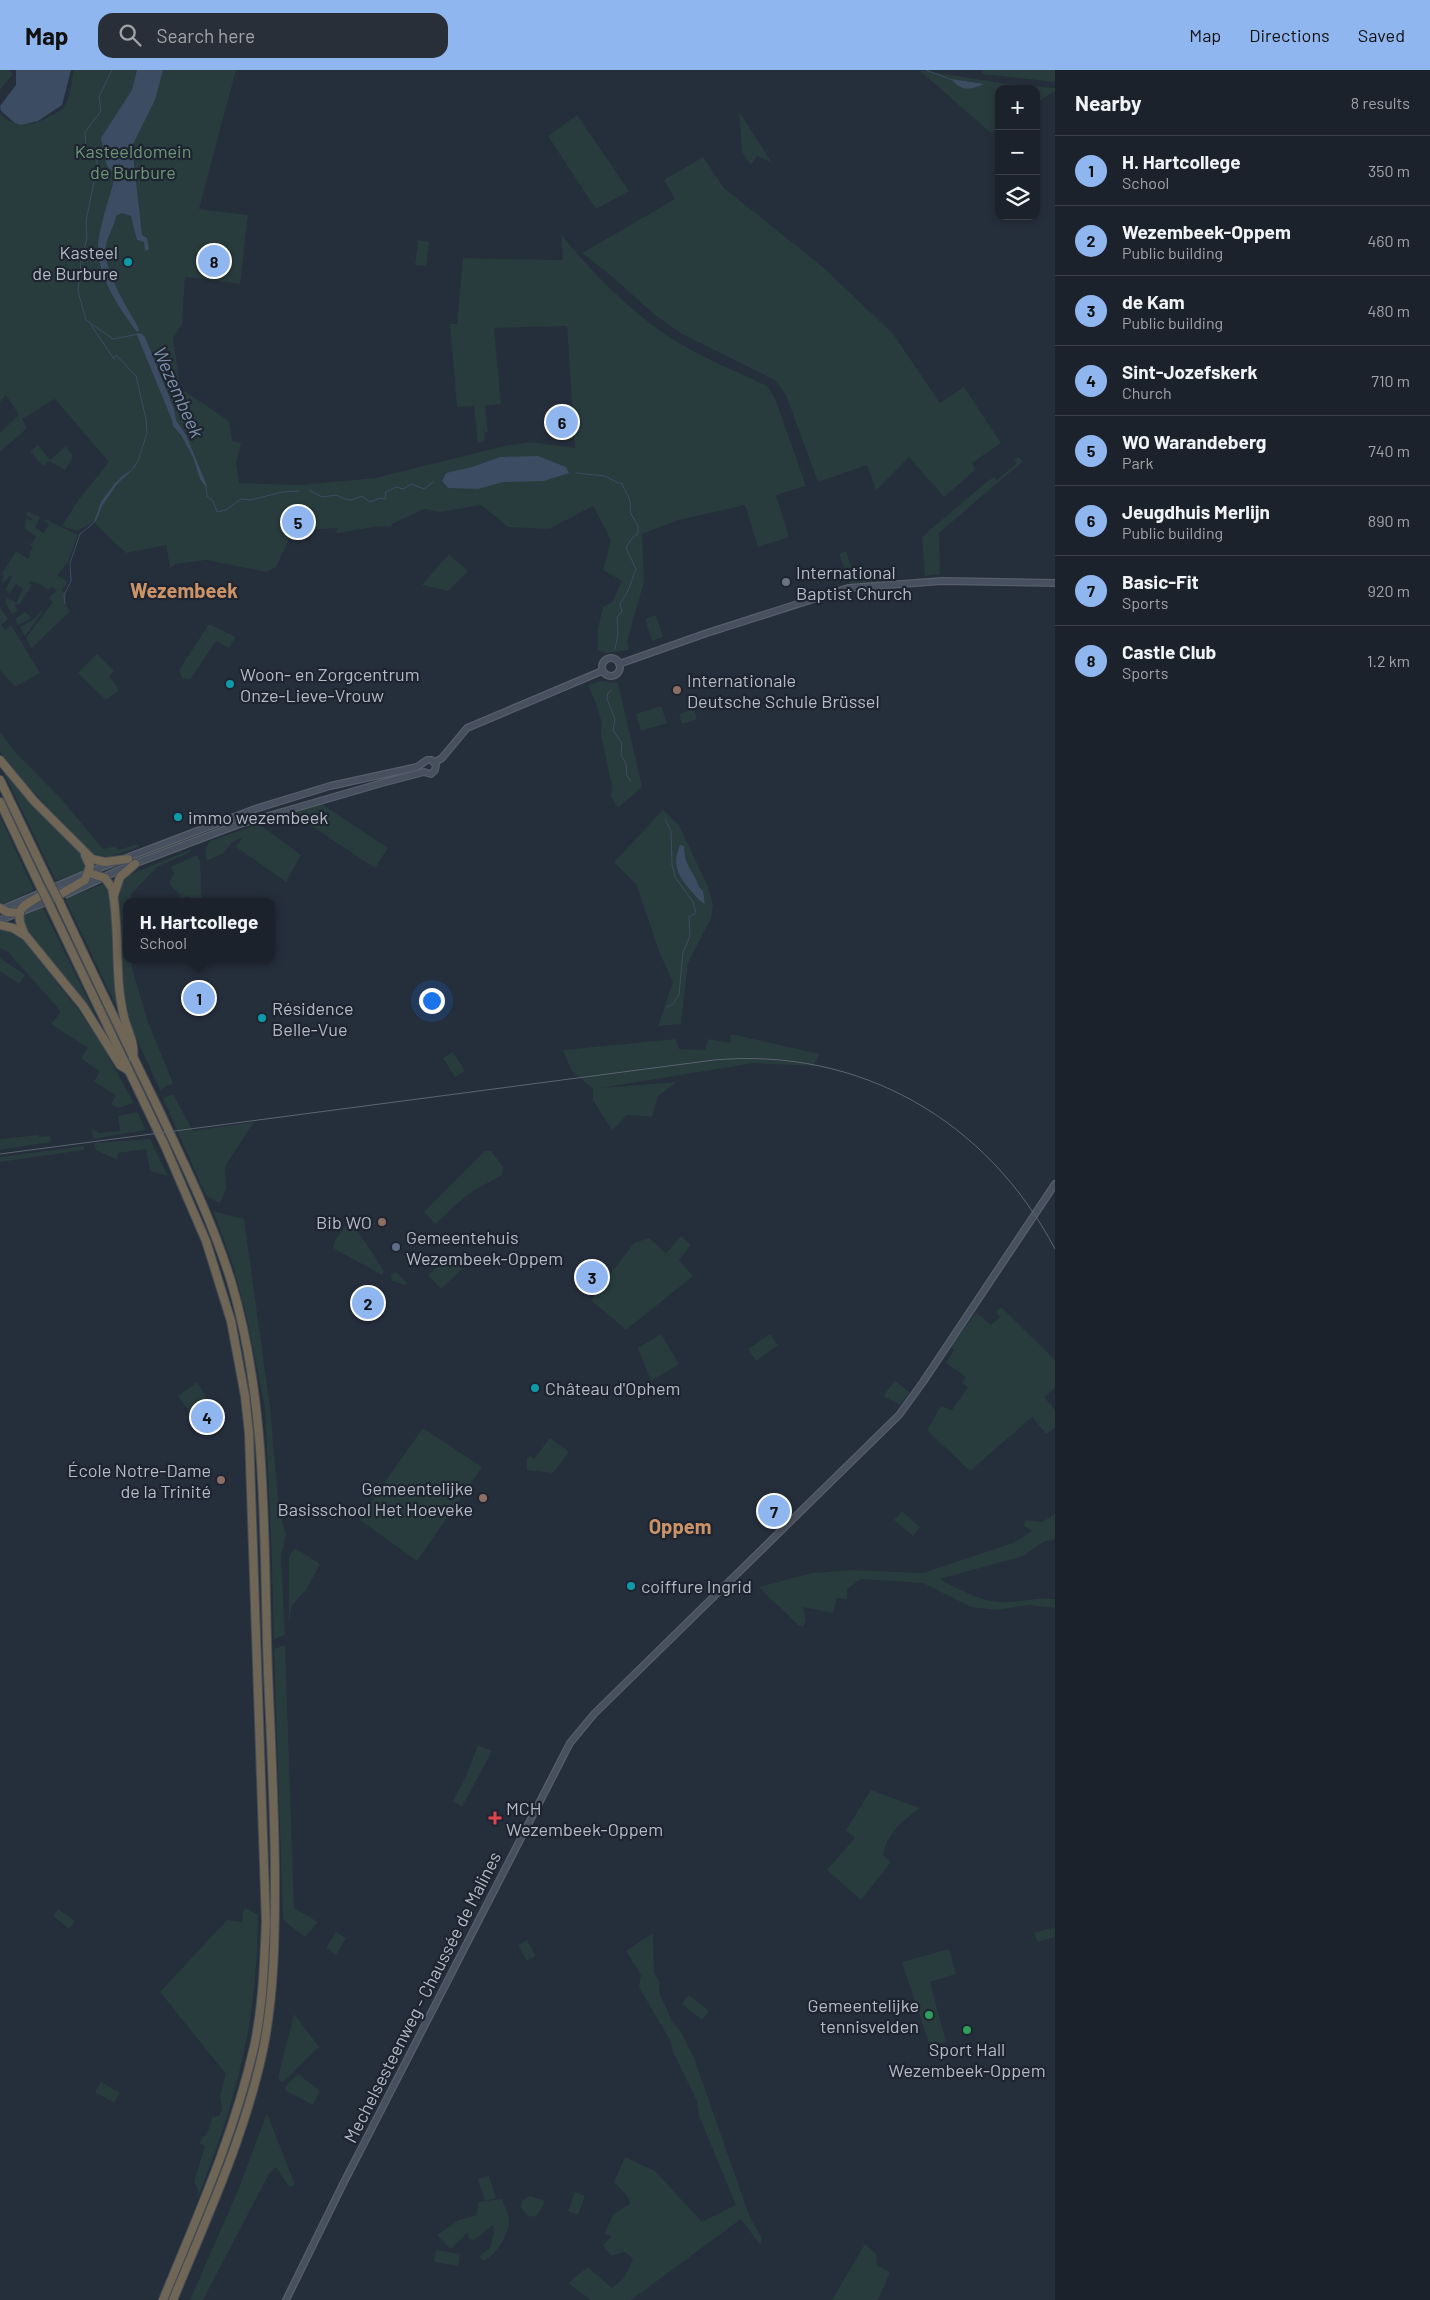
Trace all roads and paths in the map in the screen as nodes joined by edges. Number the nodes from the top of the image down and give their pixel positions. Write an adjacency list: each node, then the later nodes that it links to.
1 (1055, 583): 2 (main road)
2 (619, 664): 3 (main road); 3 (main road)
3 (602, 671): 5 (main road)
4 (0, 760): 10 (highway)
5 (434, 763): 6 (main road); 7 (main road)
6 (422, 766): 7 (main road); 11 (main road)
7 (424, 772): 12 (main road)
8 (0, 780): 15 (highway)
9 (0, 802): 17 (highway, bridge)
10 (80, 849): 11 (highway); 13 (highway)
11 (128, 859): 13 (main road)
12 (135, 864): 14 (main road); 16 (highway)
13 (89, 873): 14 (highway); 15 (main road); 17 (highway)
14 (105, 878): 16 (highway); 17 (main road)
15 (49, 885): 17 (highway, bridge); 18 (main road); 19 (highway)
16 (114, 896): 23 (highway)
17 (54, 902): 19 (main road); 23 (highway); 24 (highway)
18 (1, 909): 19 (highway)
19 (20, 913): 20 (main road); 22 (highway)
20 (0, 920)
21 (0, 924): 22 (highway)
22 (26, 936): 24 (highway)
23 (134, 1058): 27 (highway)
24 (128, 1070): 26 (highway)
25 (1055, 1184): 28 (main road, Mechelsesteenweg - Chaussée de Malines)
26 (163, 2300)
27 (173, 2300)
28 (286, 2300)

